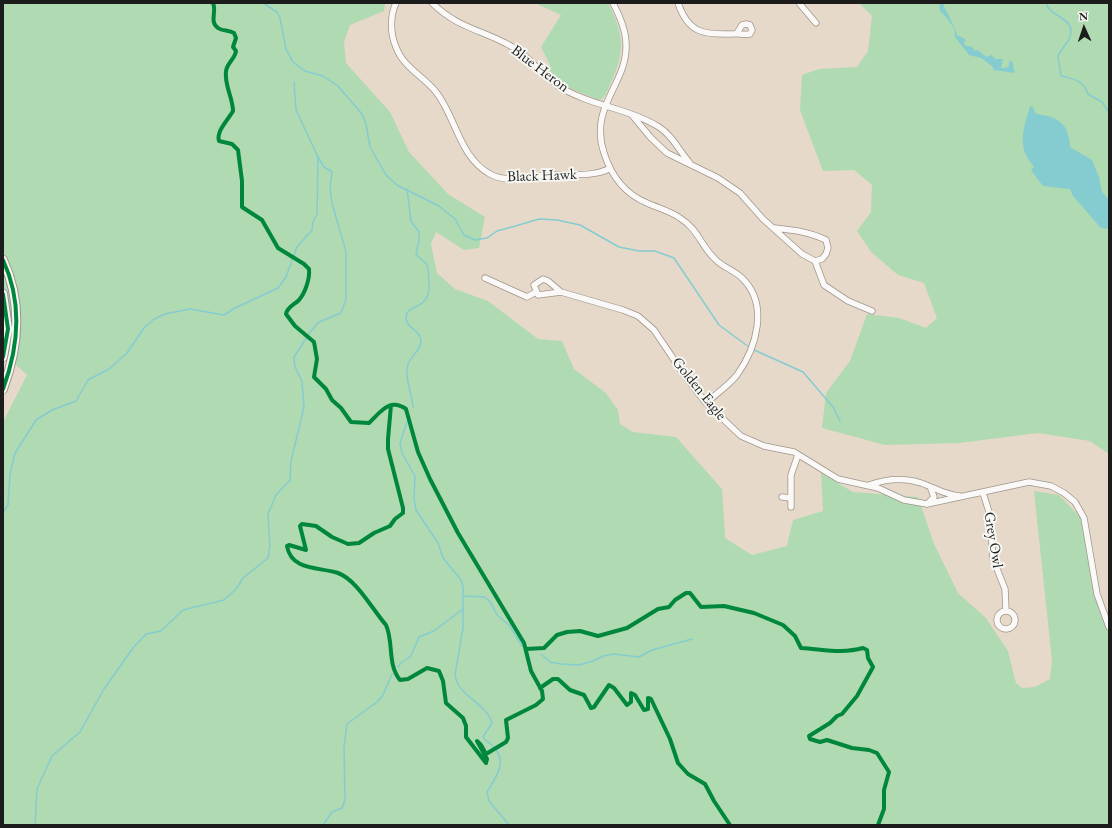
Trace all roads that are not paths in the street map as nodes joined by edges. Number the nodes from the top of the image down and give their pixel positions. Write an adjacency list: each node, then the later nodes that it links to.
1 (396, 3): 11 (street, Black Hawk)
2 (432, 3): 8 (street, Blue Heron)
3 (613, 3): 8 (street)
4 (678, 3): 7 (street)
5 (799, 3): 6 (street)
6 (816, 23)
7 (737, 33)
8 (604, 106): 9 (street, Blue Heron); 11 (street)
9 (632, 115): 10 (street, Blue Heron); 10 (street, Blue Heron)
10 (693, 166): 12 (street, Blue Heron)
11 (609, 169): 22 (street)
12 (775, 228): 14 (street, Blue Heron); 14 (street)
13 (3, 260): 21 (street)
14 (815, 261): 19 (street)
15 (485, 278): 16 (street)
16 (536, 292): 17 (street, Golden Eagle); 17 (street, Golden Eagle)
17 (561, 292): 22 (street, Golden Eagle)
18 (3, 294): 20 (street)
19 (872, 311)
20 (3, 357)
21 (3, 389)
22 (706, 403): 23 (street, Golden Eagle)
23 (798, 455): 24 (street, Golden Eagle); 29 (street)
24 (866, 486): 25 (street, Golden Eagle); 30 (street, Golden Eagle)
25 (929, 487): 28 (street, Golden Eagle); 30 (street)
26 (983, 493): 28 (street, Golden Eagle); 32 (street, Grey Owl); 33 (street, Golden Eagle)
27 (782, 497): 29 (street)
28 (965, 497): 30 (street, Golden Eagle)
29 (791, 498): 31 (street)
30 (927, 504)
31 (790, 507)
32 (1006, 611)
33 (1109, 627)

